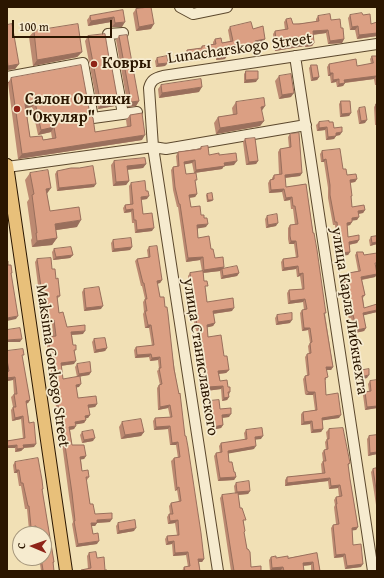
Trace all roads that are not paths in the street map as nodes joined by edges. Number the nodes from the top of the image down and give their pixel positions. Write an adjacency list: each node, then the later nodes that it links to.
1 (180, 7): 2 (street)
2 (227, 7)
3 (123, 33): 8 (street)
4 (377, 44): 5 (street, Lunacharskogo Street)
5 (295, 56): 9 (street, улица Карла Либкнехта); 10 (street, Lunacharskogo Street)
6 (7, 77): 8 (street)
7 (137, 112): 8 (street)
8 (123, 114)
9 (306, 125): 10 (street); 14 (street, улица Карла Либкнехта)
10 (153, 147): 11 (street); 13 (street, улица Станиславского)
11 (7, 166): 12 (main road, Maksima Gorkogo Street)
12 (66, 571)
13 (218, 571)
14 (373, 571)

